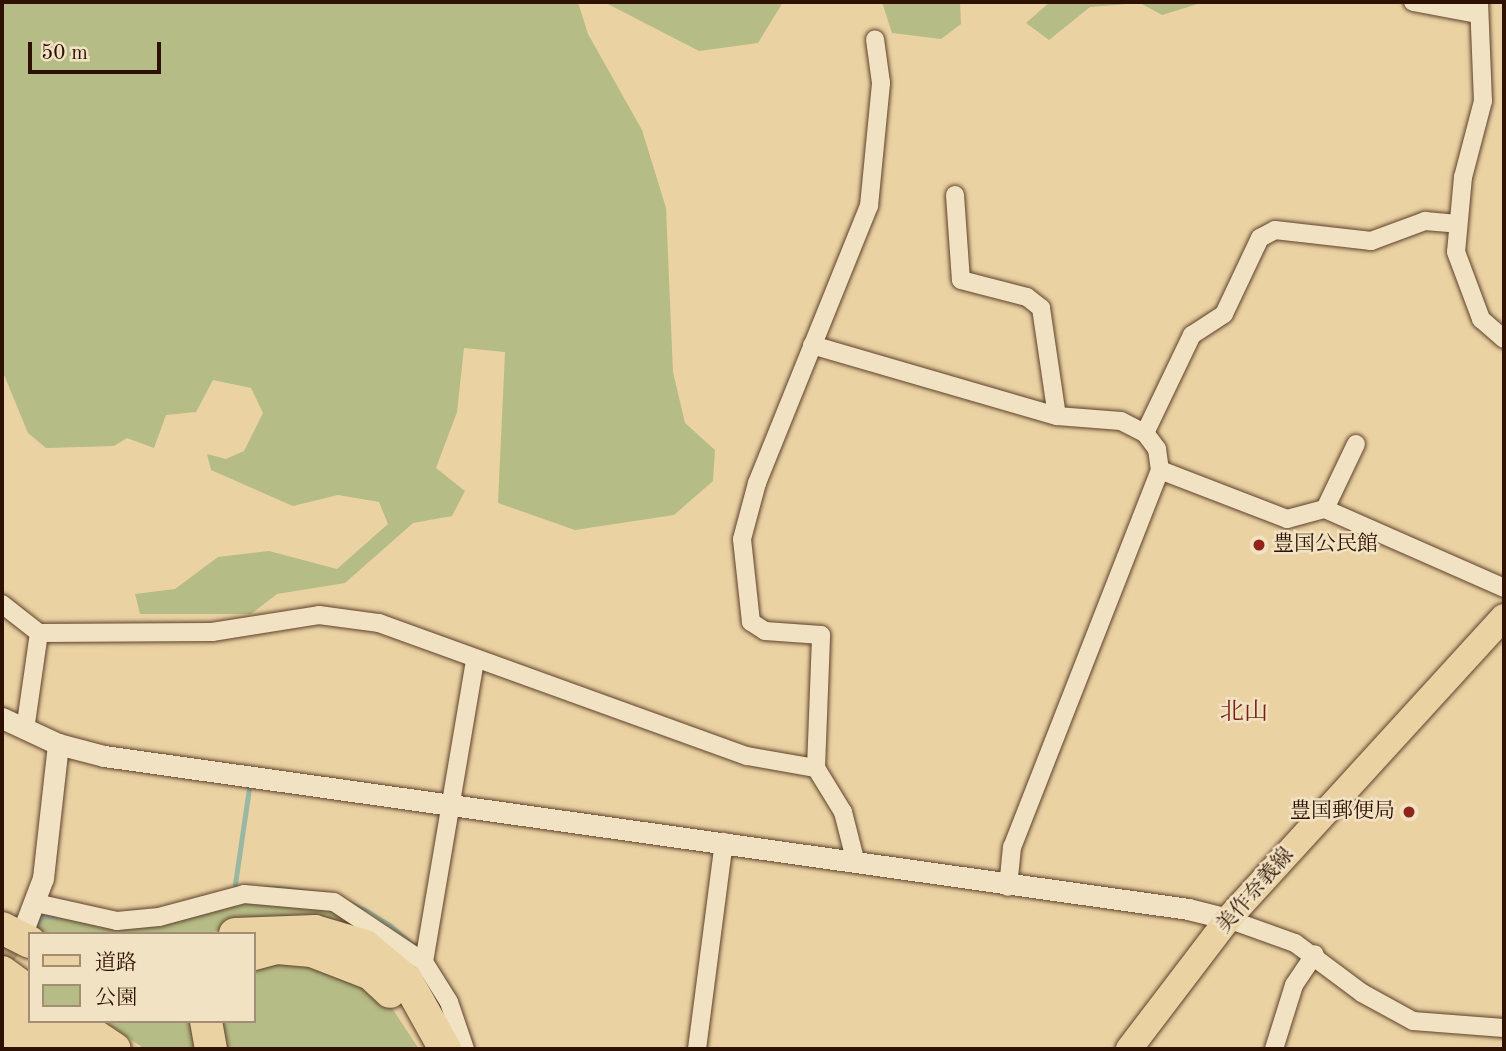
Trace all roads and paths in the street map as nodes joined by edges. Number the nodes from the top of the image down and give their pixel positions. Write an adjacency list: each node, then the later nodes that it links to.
1 (1413, 2): 2 (street)
2 (1478, 8): 5 (street)
3 (875, 38): 7 (street)
4 (955, 195): 8 (street)
5 (1458, 224): 6 (street); 9 (street)
6 (1504, 339)
7 (812, 345): 8 (street); 21 (street)
8 (1058, 416): 9 (street)
9 (1145, 433): 11 (street)
10 (1356, 444): 12 (street)
11 (1160, 470): 12 (street); 25 (street)
12 (1325, 509): 13 (street)
13 (1504, 588)
14 (2, 604): 16 (street)
15 (1504, 617): 27 (main road, 美作奈義線)
16 (39, 633): 17 (street); 19 (street)
17 (475, 659): 21 (street); 22 (street)
18 (2, 718): 19 (street)
19 (24, 730): 20 (street)
20 (58, 744): 22 (street); 26 (street)
21 (816, 768): 24 (street)
22 (451, 805): 23 (street); 32 (street)
23 (724, 842): 24 (street); 49 (street)
24 (856, 863): 25 (street)
25 (1008, 887): 27 (street)
26 (36, 903): 28 (street); 32 (street)
27 (1228, 919): 31 (street); 50 (main road, 美作奈義線)
28 (19, 933)
29 (256, 933): 47 (highway)
30 (256, 953): 46 (highway)
31 (1315, 954): 40 (street); 51 (street)
32 (424, 962): 48 (street)
33 (2, 972): 34 (highway)
34 (28, 991)
35 (2, 1005): 36 (highway)
36 (28, 1022)
37 (29, 1023): 43 (highway)
38 (76, 1023): 44 (highway)
39 (206, 1023): 45 (highway)
40 (1504, 1028)
41 (2, 1032): 42 (highway)
42 (23, 1049)
43 (69, 1049)
44 (115, 1049)
45 (211, 1049)
46 (425, 1049)
47 (445, 1049)
48 (466, 1049)
49 (697, 1049)
50 (1129, 1049)
51 (1274, 1049)

